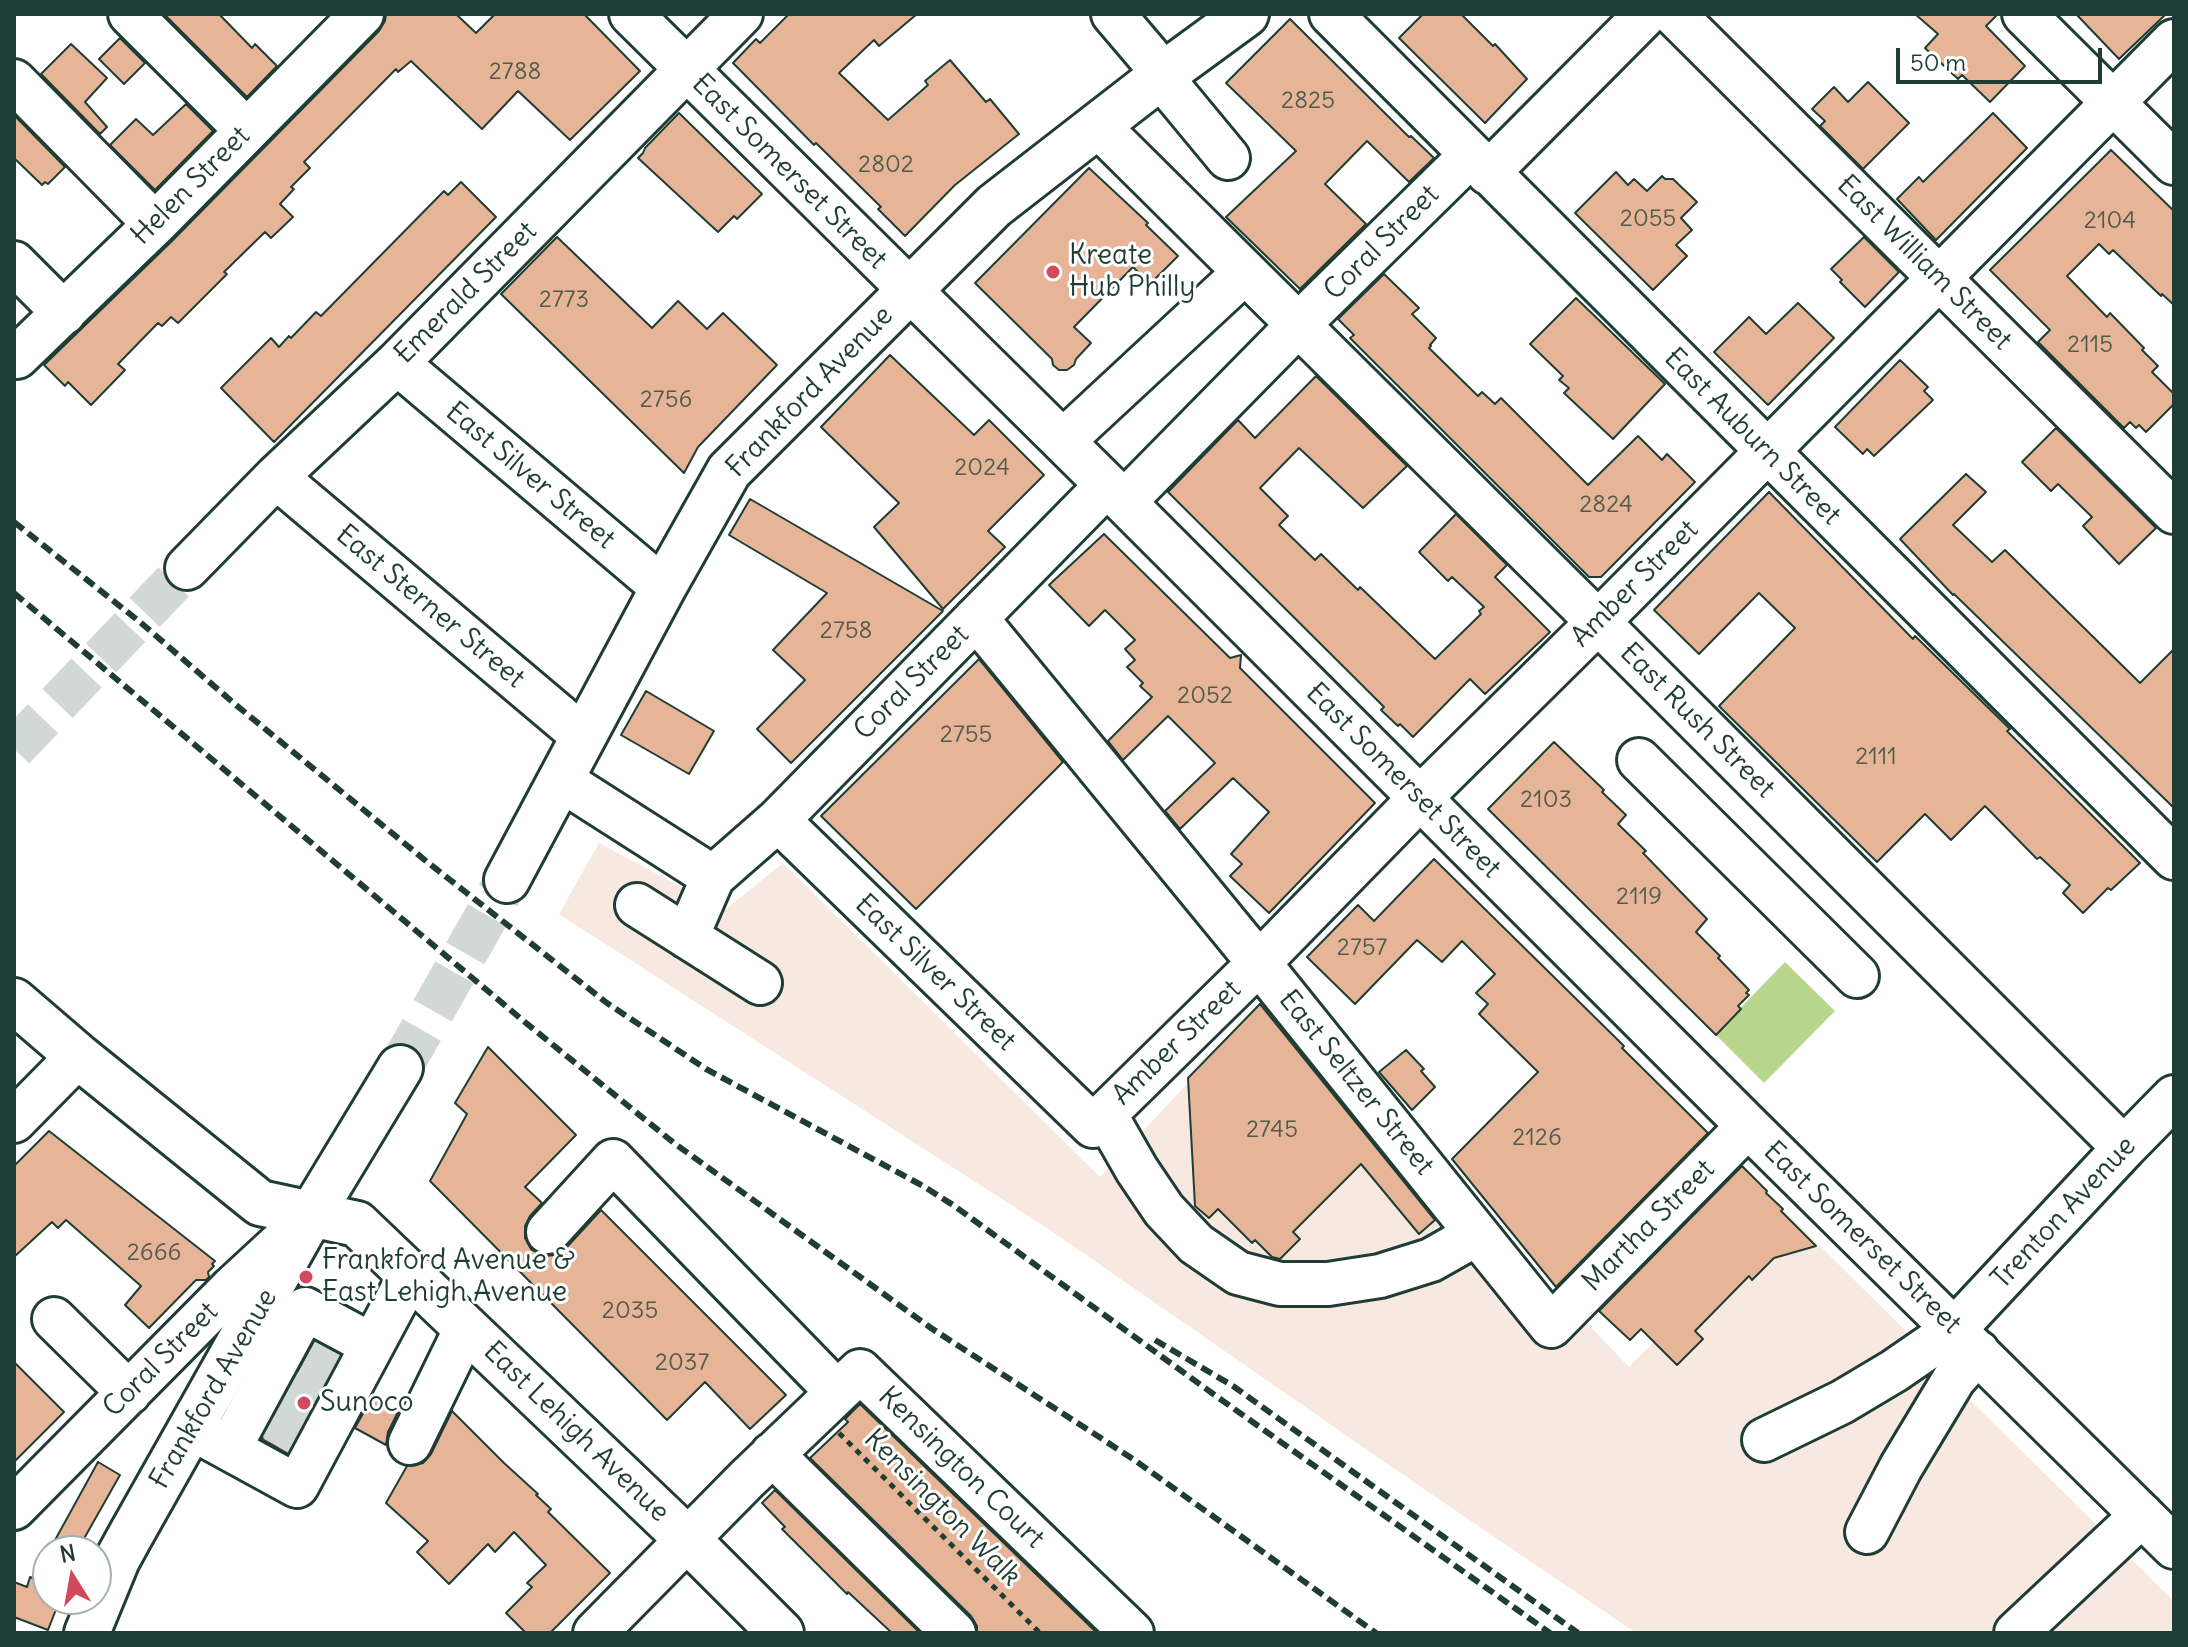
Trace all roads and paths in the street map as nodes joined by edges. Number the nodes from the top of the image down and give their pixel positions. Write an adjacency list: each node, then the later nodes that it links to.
1 (130, 14): 17 (street)
2 (362, 14): 17 (street, Helen Street)
3 (631, 14): 12 (street, East Somerset Street)
4 (741, 14): 12 (street, Emerald Street)
5 (1113, 14): 13 (street)
6 (1246, 14): 13 (main road, Frankford Avenue)
7 (1331, 14): 20 (street, East Auburn Street)
8 (1646, 14): 20 (street, Coral Street)
9 (1674, 14): 24 (street, East William Street)
10 (2024, 14): 15 (street)
11 (2174, 41): 15 (street, Amber Street)
12 (686, 69): 25 (street, East Somerset Street); 29 (street, Emerald Street)
13 (1162, 76): 16 (main road, Frankford Avenue); 18 (street)
14 (14, 81): 21 (street)
15 (2113, 102): 19 (street); 24 (street, Amber Street)
16 (1098, 126): 23 (street, East Rush Street); 25 (main road, Frankford Avenue)
17 (246, 130): 21 (street, Helen Street)
18 (1228, 158)
19 (2174, 163)
20 (1480, 164): 27 (street, Coral Street); 31 (street, East Auburn Street)
21 (155, 224): 26 (street, Helen Street)
22 (14, 263): 26 (street)
23 (1245, 272): 27 (street, East Rush Street); 30 (street)
24 (1938, 278): 31 (street, Amber Street); 34 (street, East William Street)
25 (909, 290): 30 (street, East Somerset Street); 36 (main road, Frankford Avenue)
26 (64, 313): 28 (street, Helen Street)
27 (1298, 325): 33 (street, Coral Street); 38 (street, East Rush Street)
28 (17, 357)
29 (397, 363): 32 (street, Emerald Street); 36 (street, East Silver Street)
30 (1063, 441): 33 (street, East Somerset Street)
31 (1766, 451): 38 (street, Amber Street); 45 (street, East Auburn Street)
32 (276, 477): 35 (street, Emerald Street); 39 (street, East Sterner Street)
33 (1115, 493): 37 (street, Coral Street); 42 (street, East Somerset Street)
34 (2174, 512)
35 (187, 568)
36 (663, 588): 39 (main road, Frankford Avenue)
37 (976, 618): 43 (street, Coral Street); 51 (street, East Seltzer Street)
38 (1598, 622): 42 (street, Amber Street); 44 (street, East Rush Street)
39 (584, 737): 41 (main road, Frankford Avenue)
40 (1639, 760): 46 (street)
41 (561, 780): 47 (street); 48 (main road, Frankford Avenue)
42 (1420, 798): 51 (street, Amber Street); 60 (street, East Somerset Street)
43 (778, 820): 47 (street, Coral Street); 58 (street, East Silver Street)
44 (1794, 820): 46 (street); 61 (street, East Rush Street)
45 (2174, 858)
46 (1753, 872): 52 (street)
47 (713, 877): 50 (street)
48 (507, 880)
49 (637, 905): 50 (street)
50 (687, 937): 53 (street)
51 (1259, 963): 58 (street, Amber Street); 64 (street, East Seltzer Street)
52 (1857, 976)
53 (760, 983)
54 (14, 1001): 55 (main road, East Lehigh Avenue)
55 (78, 1056): 59 (street); 62 (main road, East Lehigh Avenue)
56 (400, 1068): 62 (main road, Frankford Avenue)
57 (2171, 1108): 61 (street, Trenton Avenue)
58 (1099, 1120): 64 (street, East Silver Street)
59 (14, 1121)
60 (1748, 1126): 67 (street, Martha Street); 69 (street, East Somerset Street)
61 (2124, 1148): 69 (street, Trenton Avenue)
62 (311, 1215): 65 (main road, East Lehigh Avenue); 71 (street, Coral Street); 73 (main road, Frankford Avenue)
63 (548, 1232): 72 (street)
64 (1477, 1234): 67 (street, East Seltzer Street)
65 (410, 1275): 68 (main road, East Lehigh Avenue); 70 (street)
66 (54, 1319): 71 (street)
67 (1551, 1326)
68 (466, 1328): 75 (street); 81 (main road, East Lehigh Avenue)
69 (1967, 1340): 74 (street); 79 (street, East Somerset Street); 80 (street)
70 (309, 1392): 76 (street); 76 (street)
71 (129, 1393): 78 (street, Coral Street)
72 (827, 1401): 77 (street, Kensington Court); 87 (path, Kensington Walk); 88 (street, Kensington Court)
73 (191, 1428): 76 (street); 83 (main road, Frankford Avenue)
74 (1764, 1440)
75 (410, 1443)
76 (229, 1449)
77 (772, 1454): 81 (street, Kensington Court); 86 (street)
78 (14, 1508)
79 (2142, 1515): 82 (street, East Somerset Street); 89 (street)
80 (1867, 1532)
81 (688, 1540): 84 (street); 85 (main road, East Lehigh Avenue)
82 (2174, 1547)
83 (87, 1633)
84 (595, 1633)
85 (781, 1633)
86 (954, 1633)
87 (1040, 1633)
88 (1132, 1633)
89 (2016, 1633)

